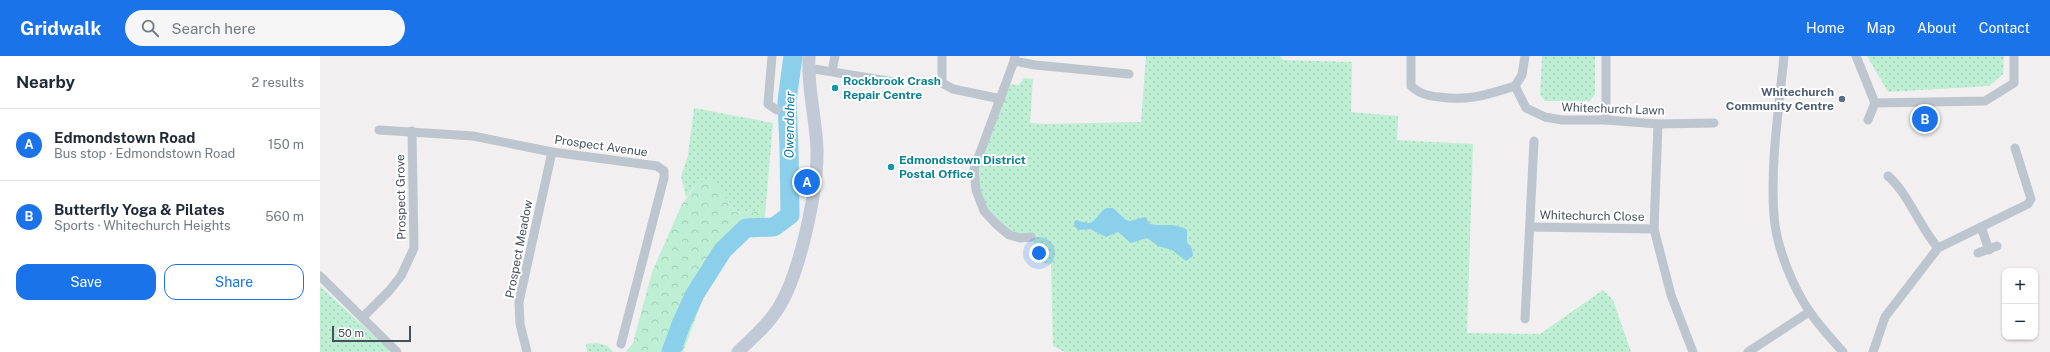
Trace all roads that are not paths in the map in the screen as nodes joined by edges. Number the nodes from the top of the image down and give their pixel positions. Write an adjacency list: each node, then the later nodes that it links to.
1 (772, 56): 18 (street)
2 (835, 56): 12 (street)
3 (942, 56): 16 (street)
4 (1411, 56): 15 (street)
5 (1525, 56): 15 (street)
6 (1606, 56): 19 (street)
7 (1784, 56): 36 (street)
8 (1856, 56): 17 (street)
9 (2014, 56): 17 (street)
10 (1015, 59): 13 (street); 16 (street)
11 (808, 62): 14 (street); 42 (main road)
12 (833, 66)
13 (1129, 74)
14 (894, 82)
15 (1515, 86): 19 (street, Whitechurch Lawn)
16 (1001, 99): 32 (street)
17 (1875, 103): 20 (street)
18 (777, 110)
19 (1606, 120): 22 (street, Whitechurch Lawn)
20 (1868, 120)
21 (1714, 123): 22 (street, Whitechurch Lawn)
22 (1658, 124): 31 (street)
23 (380, 130): 24 (street, Prospect Avenue)
24 (412, 131): 27 (street, Prospect Avenue); 37 (street, Prospect Grove)
25 (1534, 141): 29 (street, Whitechurch Close)
26 (2015, 148): 30 (street)
27 (552, 152): 39 (street, Prospect Avenue); 41 (street, Prospect Meadow)
28 (1888, 176): 33 (street)
29 (1530, 227): 31 (street, Whitechurch Close); 38 (street, Whitechurch Close)
30 (1981, 227): 33 (street); 34 (street)
31 (1654, 229): 43 (street)
32 (1031, 237)
33 (1938, 248): 46 (street)
34 (1978, 253)
35 (320, 276): 37 (street)
36 (1809, 312): 44 (street); 45 (street)
37 (362, 317): 40 (street)
38 (1525, 319)
39 (621, 344)
40 (397, 352)
41 (527, 352)
42 (738, 352)
43 (1693, 352)
44 (1748, 352)
45 (1843, 352)
46 (1873, 352)

